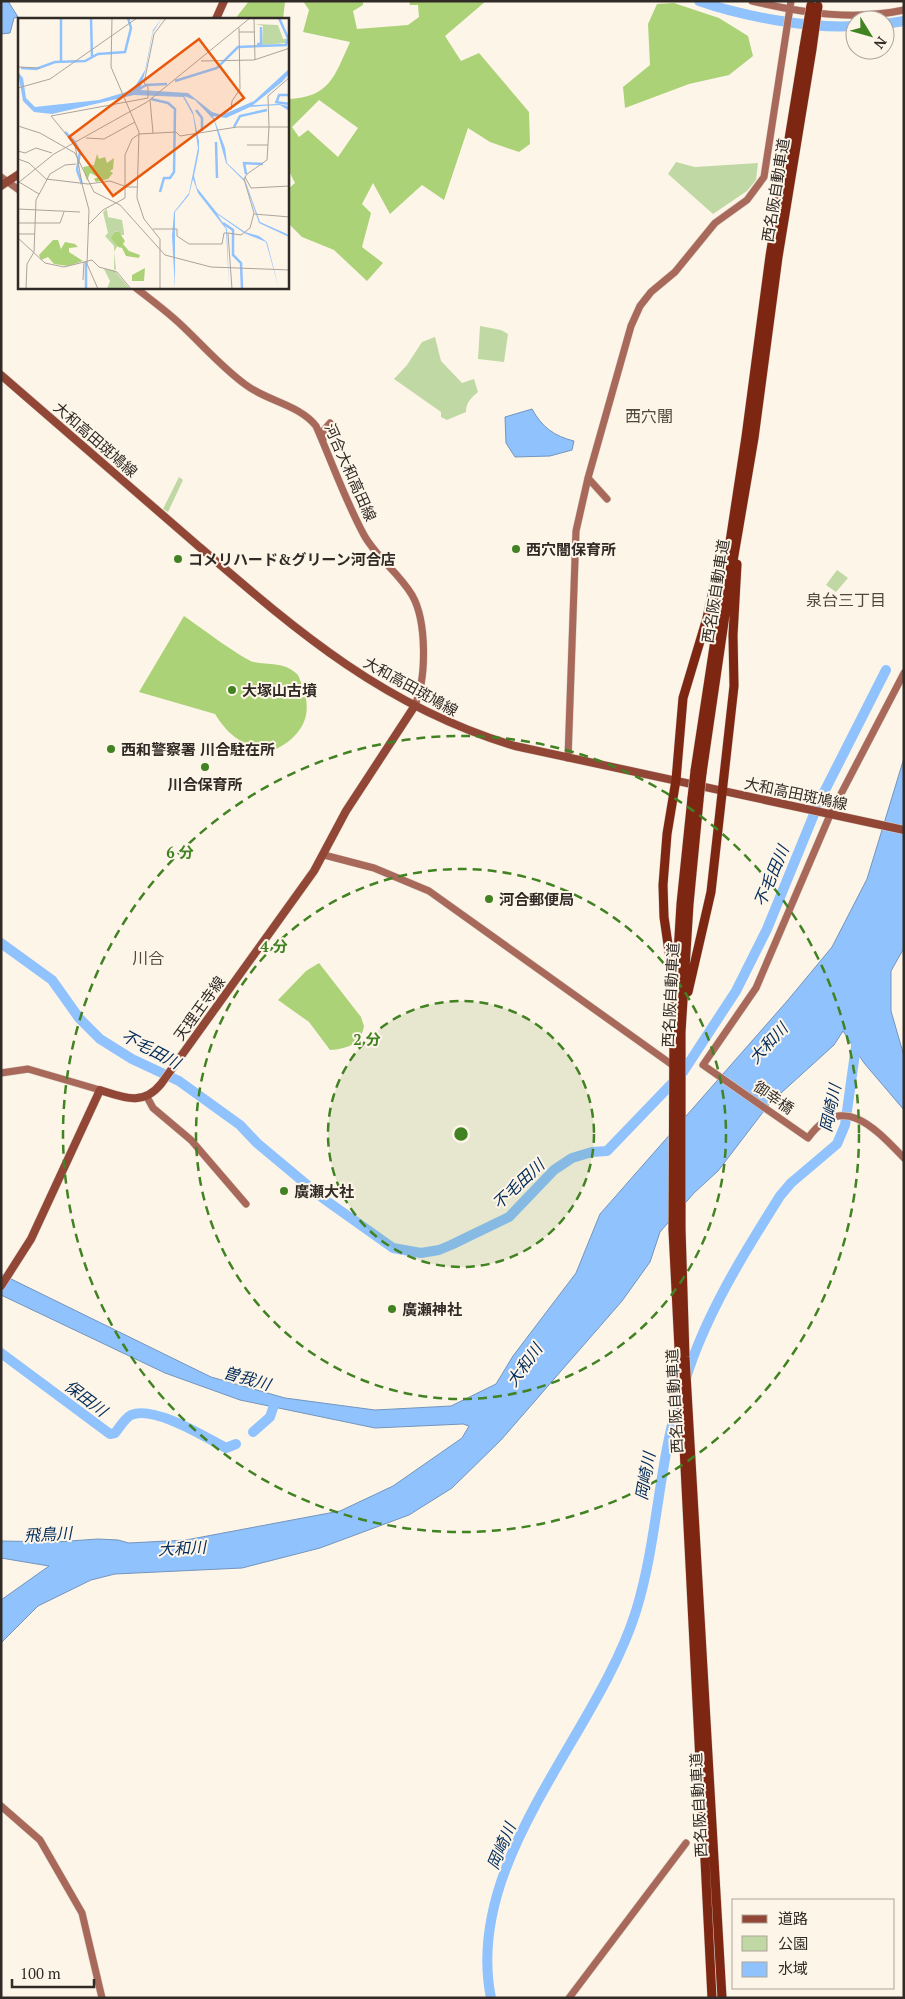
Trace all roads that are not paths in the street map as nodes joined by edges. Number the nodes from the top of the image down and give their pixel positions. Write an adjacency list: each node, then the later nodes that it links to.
1 (224, 1): 7 (main road)
2 (752, 1): 6 (street)
3 (791, 1): 6 (street)
4 (815, 3): 17 (highway, 西名阪自動車道, bridge)
5 (904, 10): 6 (street)
6 (790, 11): 15 (street)
7 (216, 18)
8 (18, 174): 9 (main road)
9 (3, 182): 10 (street)
10 (18, 190)
11 (137, 289): 14 (street, 河合大和高田線)
12 (1, 375): 19 (main road, 大和高田斑鳩線)
13 (330, 423): 14 (street)
14 (323, 441): 19 (street, 河合大和高田線)
15 (588, 478): 16 (street); 20 (street)
16 (608, 499)
17 (740, 499): 21 (highway); 22 (highway); 26 (highway, 西名阪自動車道, bridge)
18 (904, 672): 23 (street)
19 (414, 707): 20 (main road, 大和高田斑鳩線); 25 (main road, 天理王寺線)
20 (568, 758): 21 (main road, 大和高田斑鳩線)
21 (676, 780): 22 (main road, 大和高田斑鳩線); 26 (highway)
22 (721, 790): 23 (main road, 大和高田斑鳩線); 26 (highway)
23 (830, 815): 24 (main road, 大和高田斑鳩線); 31 (street, 御幸橋)
24 (904, 830)
25 (324, 855): 27 (street); 30 (main road, 天理王寺線)
26 (678, 1016): 34 (highway, 西名阪自動車道)
27 (671, 1064)
28 (1, 1074): 29 (street)
29 (100, 1090): 30 (main road); 33 (main road)
30 (146, 1097): 32 (street)
31 (904, 1158)
32 (246, 1204)
33 (1, 1286)
34 (696, 1625): 39 (highway, 西名阪自動車道); 40 (highway, 西名阪自動車道)
35 (1, 1806): 37 (street)
36 (686, 1843): 38 (street)
37 (102, 1998)
38 (569, 1998)
39 (712, 1998)
40 (722, 1998)

